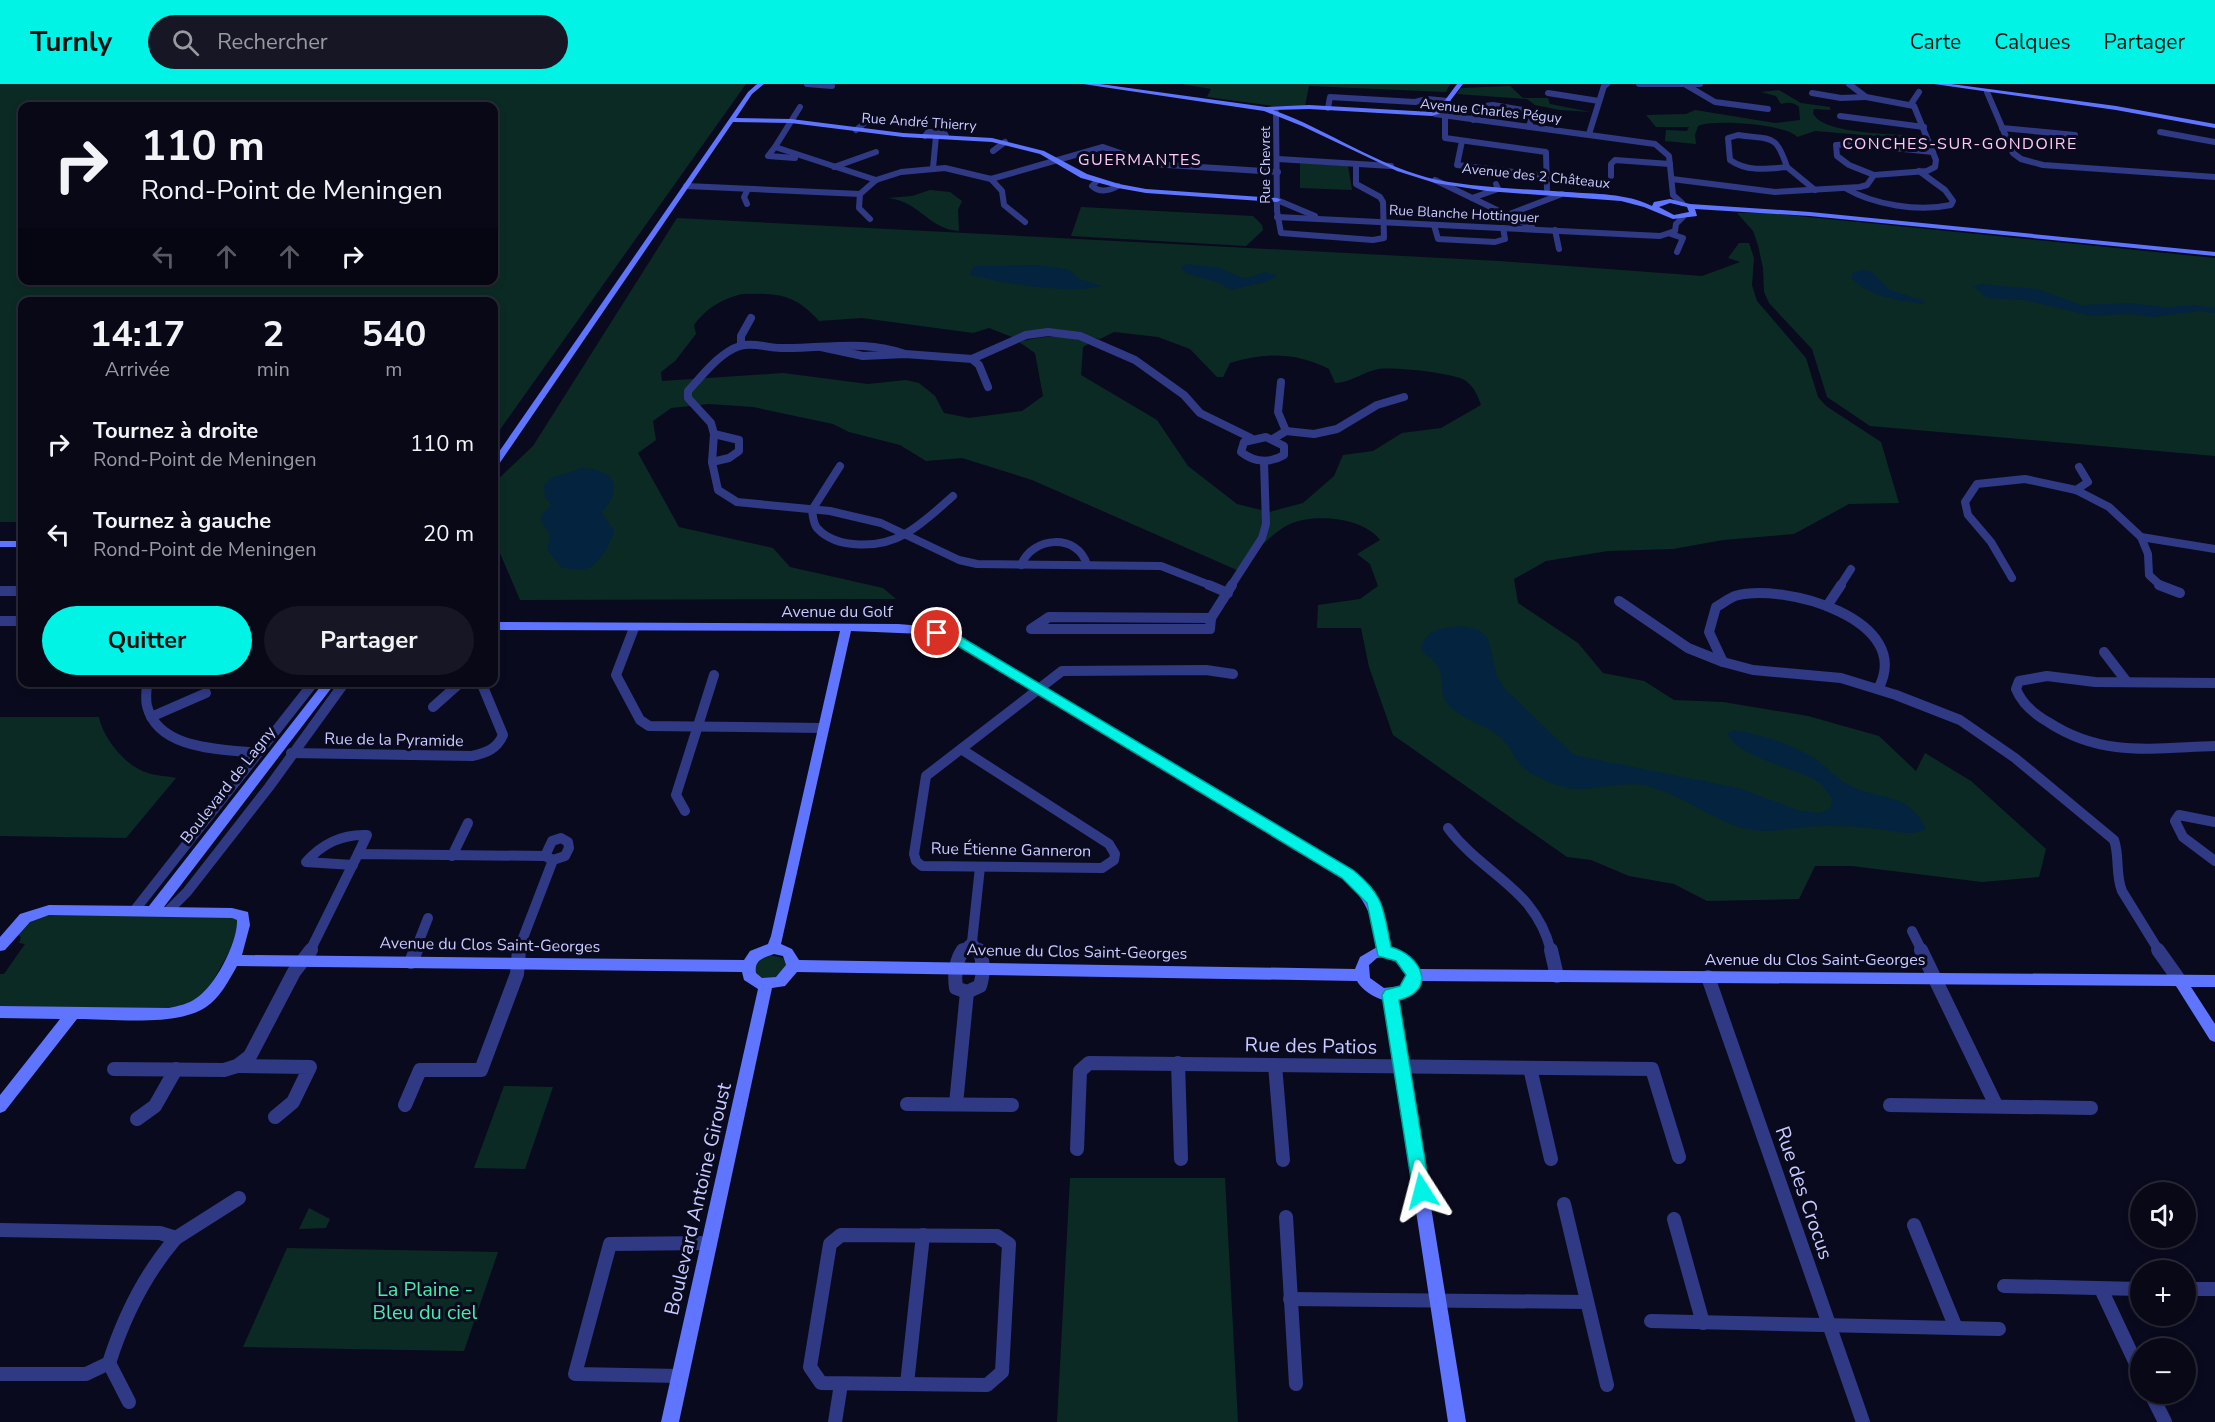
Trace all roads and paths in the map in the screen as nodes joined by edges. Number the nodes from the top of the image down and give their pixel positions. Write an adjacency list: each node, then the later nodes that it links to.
1 (761, 84): 29 (street)
2 (807, 84): 11 (street)
3 (1086, 84): 23 (street, Avenue des 2 Châteaux)
4 (1460, 84): 17 (street)
5 (1607, 84): 18 (street)
6 (1639, 84): 10 (street)
7 (1700, 84): 10 (street)
8 (1849, 84): 16 (street)
9 (1937, 84): 13 (street)
10 (1686, 85): 22 (street)
11 (832, 86)
12 (1919, 92): 19 (street)
13 (1987, 92): 32 (street); 35 (street)
14 (1548, 93): 18 (street)
15 (1812, 93): 16 (street)
16 (1866, 97): 19 (street)
17 (1448, 101): 21 (street); 25 (street)
18 (1599, 101): 39 (street)
19 (1911, 104): 34 (street)
20 (800, 107): 31 (street)
21 (1328, 108): 23 (street, Avenue Charles Péguy); 25 (street, Avenue Charles Péguy)
22 (1768, 108)
23 (1265, 109): 24 (street, Avenue des 2 Châteaux)
24 (1275, 112): 50 (street, Rue Chevret); 53 (street, Avenue des 2 Châteaux)
25 (1435, 114): 28 (street, Avenue Charles Péguy)
26 (1839, 115): 34 (street)
27 (872, 117): 36 (street)
28 (1445, 117): 30 (street, Avenue Charles Péguy); 41 (street)
29 (732, 120): 31 (street, Rue André Thierry); 68 (street)
30 (1473, 120): 33 (street, Avenue Charles Péguy); 33 (street)
31 (791, 121): 36 (street, Rue André Thierry); 44 (street)
32 (2215, 126)
33 (1529, 127): 39 (street, Avenue Charles Péguy)
34 (1924, 127): 47 (street)
35 (2002, 128): 40 (street); 63 (street)
36 (856, 130): 37 (street, Rue André Thierry)
37 (936, 130): 42 (street, Rue André Thierry); 56 (street)
38 (2160, 132): 43 (street)
39 (1589, 134): 51 (street, Avenue Charles Péguy)
40 (2075, 135)
41 (1462, 141): 61 (street); 61 (street)
42 (1005, 142): 45 (street); 49 (street, Rue André Thierry)
43 (2215, 142)
44 (775, 147): 48 (street); 48 (street)
45 (993, 151)
46 (876, 152): 54 (street)
47 (1933, 152): 57 (street); 60 (street)
48 (805, 158): 54 (street)
49 (1057, 159): 58 (street); 64 (street); 78 (street, Rue André Thierry)
50 (1278, 159): 52 (street); 58 (street, Rue Chevret)
51 (1670, 164): 62 (street); 65 (street)
52 (1356, 165): 53 (street); 92 (street)
53 (1390, 166): 59 (street, Avenue des 2 Châteaux)
54 (834, 167): 66 (street)
55 (1787, 167): 55 (street); 73 (street)
56 (933, 168): 64 (street); 66 (street)
57 (1919, 171): 60 (street); 70 (street)
58 (1278, 172): 78 (street, Rue Chevret)
59 (1410, 173): 67 (street, Avenue des 2 Châteaux); 69 (street, Avenue des 2 Châteaux)
60 (1875, 175): 70 (street)
61 (1547, 176): 72 (street)
62 (1611, 176)
63 (2215, 177)
64 (991, 179): 91 (street)
65 (1672, 179): 73 (street); 76 (street)
66 (876, 180): 75 (street)
67 (1435, 180): 69 (street, Avenue des 2 Châteaux); 77 (street)
68 (686, 186): 71 (street); 115 (street)
69 (1498, 186): 72 (street, Avenue des 2 Châteaux); 74 (street, Avenue des 2 Châteaux); 77 (street)
70 (1845, 188): 73 (street)
71 (748, 189): 75 (street); 80 (street)
72 (1547, 189): 79 (street, Avenue des 2 Châteaux)
73 (1815, 190)
74 (1562, 194): 83 (street, Avenue des 2 Châteaux); 85 (street)
75 (860, 195): 89 (street)
76 (1673, 195): 79 (street); 81 (street)
77 (1472, 198): 85 (street)
78 (1277, 200): 87 (street, Rue Chevret); 90 (street, Rue Blanche Hottinguer)
79 (1662, 202): 81 (street, Avenue des 2 Châteaux); 83 (street)
80 (747, 204)
81 (1686, 204): 82 (street, Avenue des 2 Châteaux); 84 (street)
82 (1717, 209): 84 (street); 102 (street)
83 (1657, 211): 86 (street, Avenue des 2 Châteaux)
84 (1694, 214): 88 (street)
85 (1509, 216): 96 (street); 97 (street)
86 (1668, 216): 88 (street); 93 (street)
87 (1277, 217): 90 (street, Rue Blanche Hottinguer); 92 (street)
88 (1683, 217): 93 (street)
89 (870, 219)
90 (1320, 219): 92 (street, Rue Blanche Hottinguer)
91 (1025, 222)
92 (1384, 222): 94 (street, Rue Blanche Hottinguer)
93 (1676, 224): 99 (street)
94 (1434, 225): 95 (street, Rue Blanche Hottinguer); 95 (street)
95 (1503, 228): 96 (street, Rue Blanche Hottinguer)
96 (1513, 228): 97 (street, Rue Blanche Hottinguer)
97 (1537, 230): 98 (street, Rue Blanche Hottinguer)
98 (1555, 230): 99 (street, Rue Blanche Hottinguer); 100 (street)
99 (1671, 234): 101 (street)
100 (1559, 249)
101 (1677, 252)
102 (2215, 254)
103 (751, 318): 104 (street)
104 (741, 345): 105 (street); 112 (street)
105 (821, 347): 106 (street); 106 (street)
106 (905, 354): 107 (street)
107 (972, 359): 109 (street); 113 (street)
108 (1281, 382): 111 (street)
109 (988, 387)
110 (1404, 397): 111 (street)
111 (1286, 431): 114 (street)
112 (714, 434): 116 (street); 116 (street)
113 (1251, 438): 114 (street); 117 (street)
114 (1273, 439): 117 (street)
115 (498, 459)
116 (712, 462): 122 (street)
117 (1264, 462): 135 (street)
118 (840, 466): 122 (street)
119 (2079, 467): 120 (street)
120 (2076, 490): 124 (street); 131 (street)
121 (953, 496): 123 (street)
122 (812, 510): 123 (street); 123 (street)
123 (906, 534): 128 (street)
124 (2141, 537): 127 (street); 134 (street)
125 (0, 544): 126 (street)
126 (18, 544)
127 (2215, 549)
128 (1021, 565): 129 (street); 129 (street)
129 (1087, 565): 135 (street)
130 (1851, 569): 137 (street)
131 (2012, 578)
132 (0, 591): 133 (street)
133 (18, 591)
134 (2180, 593)
135 (1227, 594): 138 (street)
136 (1619, 601): 145 (street)
137 (1827, 606): 145 (street); 157 (street)
138 (1211, 618): 138 (street)
139 (0, 621): 140 (street)
140 (18, 621)
141 (498, 626): 142 (street, Avenue du Golf)
142 (634, 628): 143 (street, Avenue du Golf); 161 (street)
143 (846, 629): 156 (street, Avenue du Golf); 162 (street)
144 (2104, 652): 148 (street)
145 (1723, 662): 157 (street)
146 (1233, 674): 156 (street, Rue Étienne Ganneron)
147 (714, 675): 161 (street)
148 (2127, 682): 149 (street); 163 (street)
149 (2215, 683)
150 (147, 687): 160 (street)
151 (310, 687): 165 (street)
152 (327, 687): 175 (street, Boulevard de Lagny)
153 (341, 687): 166 (street)
154 (455, 687): 159 (street)
155 (483, 687): 166 (street, Rue de la Pyramide)
156 (1040, 689): 164 (street, Rue Étienne Ganneron); 182 (street, Avenue du Golf)
157 (1878, 689): 196 (street)
158 (206, 693): 160 (street)
159 (433, 707)
160 (151, 717): 165 (street)
161 (697, 728): 162 (street); 167 (street)
162 (823, 728): 181 (street)
163 (2215, 746)
164 (961, 749): 173 (street, Rue Étienne Ganneron); 173 (street, Rue Étienne Ganneron)
165 (258, 753): 174 (street)
166 (291, 753): 176 (street)
167 (685, 811)
168 (2215, 822): 172 (street)
169 (468, 823): 171 (street)
170 (1448, 828): 193 (street)
171 (452, 855): 184 (street); 186 (street)
172 (2215, 861)
173 (980, 867): 179 (street)
174 (134, 911): 175 (street); 180 (street)
175 (153, 911): 176 (street)
176 (168, 911): 183 (street)
177 (428, 918): 185 (street)
178 (1912, 931): 195 (street)
179 (972, 942): 189 (street); 190 (street)
180 (0, 946)
181 (773, 948): 187 (street); 188 (street)
182 (1384, 951): 191 (street); 192 (street)
183 (231, 960): 184 (street, Avenue du Clos Saint-Georges); 202 (street)
184 (303, 961): 185 (street, Avenue du Clos Saint-Georges); 206 (street)
185 (411, 962): 186 (street, Avenue du Clos Saint-Georges)
186 (517, 963): 187 (street, Avenue du Clos Saint-Georges); 217 (street)
187 (748, 966): 198 (street)
188 (793, 966): 189 (street, Avenue du Clos Saint-Georges); 198 (street)
189 (955, 969): 190 (street, Avenue du Clos Saint-Georges); 199 (street)
190 (983, 969): 191 (street, Avenue du Clos Saint-Georges); 199 (street)
191 (1361, 975): 200 (street)
192 (1414, 975): 193 (street, Avenue du Clos Saint-Georges); 200 (street)
193 (1557, 976): 194 (street, Avenue du Clos Saint-Georges)
194 (1708, 976): 195 (street, Avenue du Clos Saint-Georges); 245 (street, Rue des Crocus)
195 (1935, 978): 196 (street, Avenue du Clos Saint-Georges); 215 (street)
196 (2180, 981): 197 (street, Avenue du Clos Saint-Georges); 203 (street)
197 (2215, 981)
198 (766, 985): 234 (street, Boulevard Antoine Giroust)
199 (967, 992): 212 (street)
200 (1390, 995): 207 (street)
201 (0, 1012): 202 (street)
202 (73, 1013): 216 (street)
203 (2215, 1036)
204 (1178, 1063): 205 (street, Rue des Patios); 221 (street, Rue des Patios); 223 (street)
205 (1275, 1065): 207 (street, Rue des Patios); 225 (street)
206 (237, 1066): 210 (street); 219 (street)
207 (1402, 1067): 208 (street, Rue des Patios); 241 (street)
208 (1530, 1068): 222 (street, Rue des Patios); 224 (street)
209 (114, 1069): 210 (street)
210 (176, 1069): 220 (street)
211 (907, 1104): 212 (street)
212 (956, 1104): 213 (street)
213 (1012, 1105)
214 (1890, 1105): 215 (street)
215 (1996, 1105): 218 (street)
216 (0, 1106)
217 (405, 1106)
218 (2091, 1108)
219 (275, 1117)
220 (137, 1119)
221 (1077, 1149)
222 (1679, 1157)
223 (1181, 1159)
224 (1551, 1159)
225 (1283, 1160)
226 (239, 1198): 233 (street)
227 (1564, 1204): 242 (street)
228 (1286, 1217): 240 (street)
229 (1674, 1219): 244 (street)
230 (1914, 1225): 246 (street)
231 (0, 1230): 233 (street)
232 (923, 1236): 252 (street); 253 (street); 253 (street)
233 (176, 1238): 249 (street)
234 (710, 1243): 251 (street, Boulevard Antoine Giroust); 251 (street)
235 (2004, 1286): 236 (street)
236 (2100, 1289): 237 (street); 248 (street)
237 (2130, 1289)
238 (2196, 1289): 239 (street)
239 (2215, 1289)
240 (1290, 1299): 241 (street); 254 (street)
241 (1440, 1301): 242 (street); 260 (street)
242 (1586, 1302): 255 (street)
243 (1651, 1321): 244 (street)
244 (1703, 1323): 245 (street)
245 (1830, 1327): 246 (street); 261 (street, Rue des Crocus)
246 (1956, 1328): 247 (street)
247 (1999, 1329)
248 (2130, 1351)
249 (109, 1363): 250 (street); 256 (street)
250 (0, 1375)
251 (680, 1376): 258 (street, Boulevard Antoine Giroust)
252 (841, 1384): 253 (street); 259 (street)
253 (907, 1384)
254 (1296, 1384)
255 (1607, 1385)
256 (129, 1402)
257 (2156, 1404): 262 (street)
258 (670, 1422)
259 (835, 1422)
260 (1457, 1422)
261 (1863, 1422)
262 (2165, 1422)

